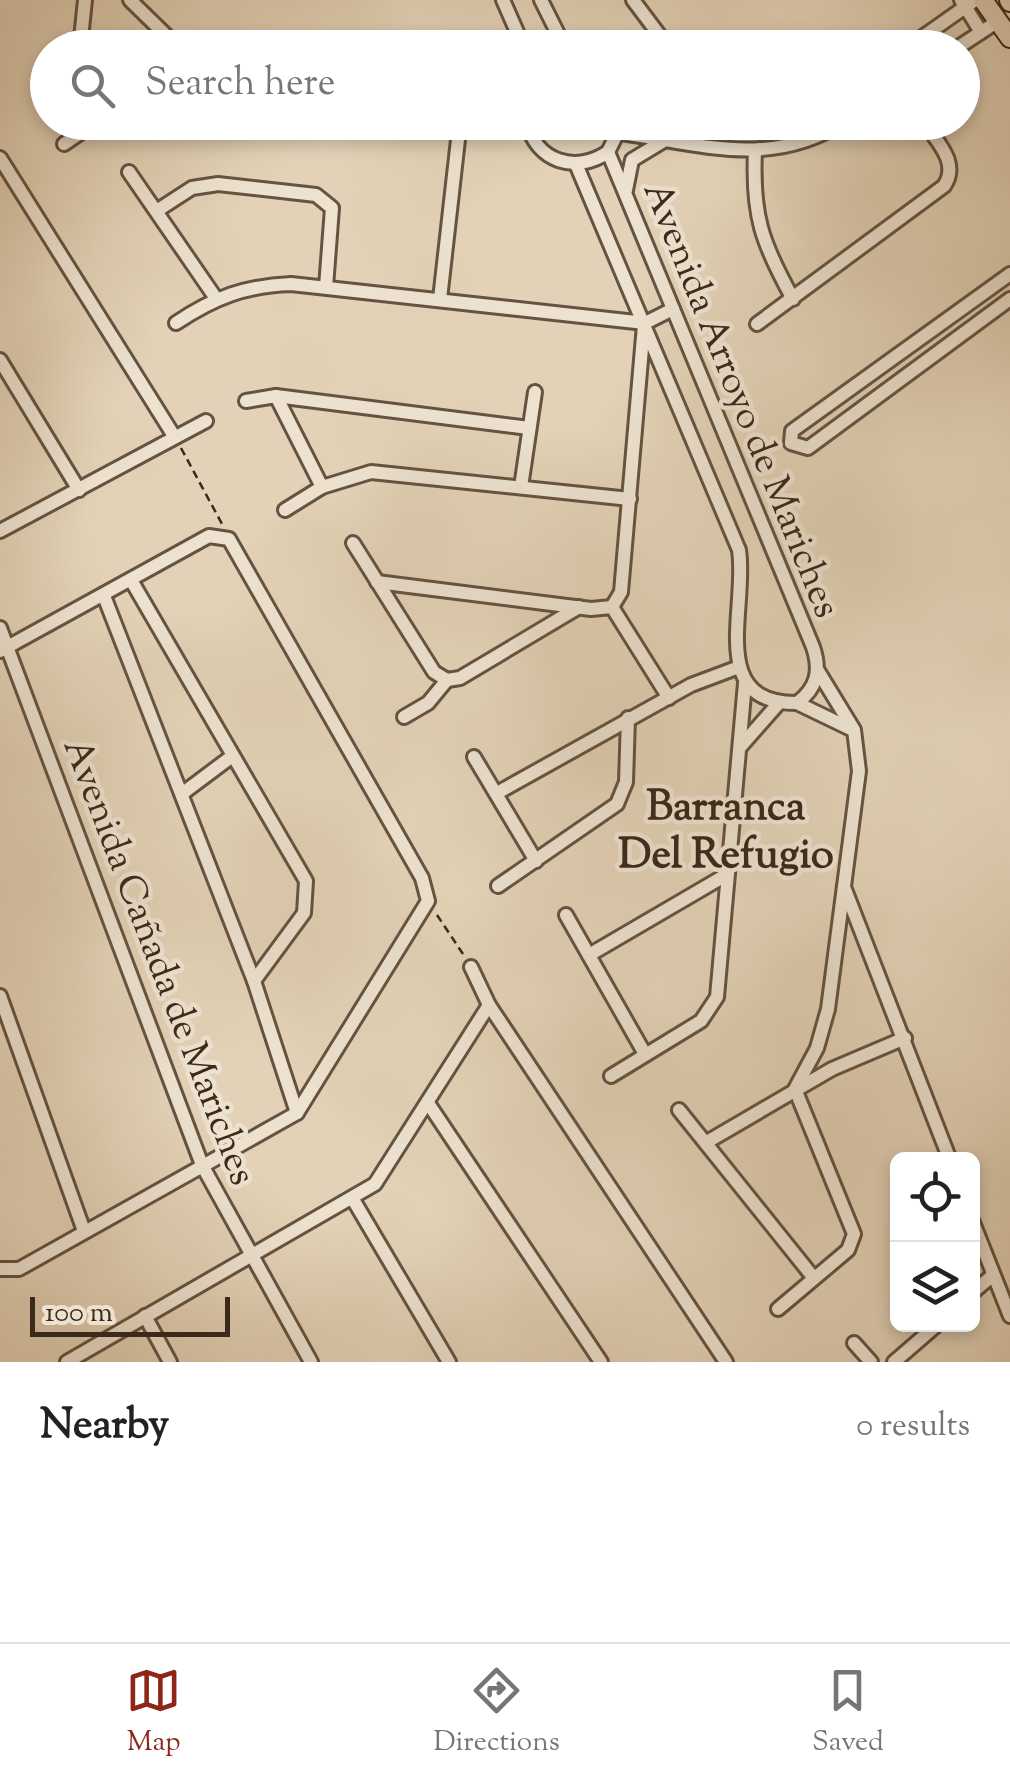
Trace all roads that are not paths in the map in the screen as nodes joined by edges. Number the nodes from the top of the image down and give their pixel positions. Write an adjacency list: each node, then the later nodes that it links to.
1 (84, 0): 9 (street)
2 (130, 0): 10 (street)
3 (503, 0): 11 (street)
4 (541, 0): 12 (street)
5 (633, 0): 13 (street)
6 (984, 0): 8 (main road)
7 (967, 2): 8 (street); 14 (street)
8 (990, 26): 15 (street); 16 (main road)
9 (82, 30)
10 (161, 30)
11 (516, 30)
12 (556, 30)
13 (656, 30)
14 (931, 30)
15 (980, 33)
16 (1010, 38)
17 (70, 140): 25 (street)
18 (458, 140): 37 (street)
19 (534, 140): 29 (street)
20 (615, 140): 27 (street)
21 (664, 140): 31 (street)
22 (673, 140): 26 (street)
23 (811, 140): 26 (street)
24 (936, 140): 38 (street)
25 (64, 144)
26 (755, 151): 38 (street)
27 (608, 152): 29 (street); 31 (street, Avenida Arroyo de Mariches)
28 (0, 158): 52 (street)
29 (576, 164): 42 (street, Avenida Arroyo de Mariches)
30 (129, 172): 32 (street)
31 (626, 193): 40 (street, Avenida Arroyo de Mariches)
32 (158, 210): 35 (street); 36 (street)
33 (1010, 274): 34 (street)
34 (996, 283): 39 (street); 45 (street)
35 (326, 287): 36 (street); 37 (street)
36 (215, 297): 41 (street)
37 (440, 299): 42 (street)
38 (793, 299): 43 (street)
39 (1009, 300): 46 (street)
40 (673, 309): 42 (street); 68 (street, Avenida Arroyo de Mariches)
41 (176, 323)
42 (644, 323): 56 (street); 67 (street, Avenida Arroyo de Mariches)
43 (757, 324)
44 (0, 360): 55 (street)
45 (887, 363): 46 (street); 46 (street)
46 (898, 380)
47 (535, 392): 51 (street)
48 (276, 396): 49 (street); 51 (street); 53 (street)
49 (246, 401)
50 (206, 421): 52 (street)
51 (528, 428): 54 (street)
52 (174, 436): 55 (street)
53 (322, 486): 54 (street); 57 (street)
54 (522, 487): 56 (street)
55 (79, 490): 58 (street)
56 (630, 499): 64 (street)
57 (285, 510)
58 (0, 531)
59 (353, 544): 61 (street)
60 (131, 580): 62 (street); 78 (street); 100 (street)
61 (378, 582): 63 (street); 69 (street)
62 (104, 596): 66 (street); 80 (street)
63 (578, 607): 64 (street); 69 (street)
64 (612, 607): 71 (street)
65 (0, 628): 66 (street, Avenida Cañada de Mariches)
66 (4, 650): 103 (street, Avenida Cañada de Mariches)
67 (739, 667): 70 (street, Avenida Arroyo de Mariches); 71 (street)
68 (818, 671): 72 (street); 76 (street, Avenida Arroyo de Mariches)
69 (447, 680): 74 (street)
70 (745, 683): 73 (street); 77 (street)
71 (668, 698): 75 (street)
72 (797, 703): 73 (street); 76 (street)
73 (778, 704): 77 (street)
74 (404, 717)
75 (628, 718): 81 (street); 82 (street)
76 (854, 730): 84 (street)
77 (741, 746): 83 (street)
78 (232, 757): 80 (street); 89 (street)
79 (474, 757): 81 (street)
80 (183, 792): 89 (street)
81 (497, 793): 82 (street)
82 (536, 861): 85 (street)
83 (726, 875): 87 (street); 94 (street)
84 (843, 885): 92 (street); 93 (street)
85 (498, 886)
86 (566, 915): 87 (street)
87 (589, 956): 94 (street)
88 (471, 967): 91 (street)
89 (254, 982): 100 (street)
90 (0, 996): 105 (street)
91 (489, 1005): 98 (street); 122 (street)
92 (904, 1038): 95 (street); 102 (street)
93 (817, 1048): 95 (street); 97 (street)
94 (645, 1054): 96 (street)
95 (832, 1069): 97 (street)
96 (611, 1076)
97 (795, 1089): 101 (street); 110 (street)
98 (428, 1103): 104 (street); 121 (street)
99 (679, 1110): 101 (street)
100 (298, 1113): 103 (street)
101 (707, 1142): 110 (street)
102 (947, 1152)
103 (202, 1164): 105 (street); 107 (street, Avenida Cañada de Mariches)
104 (354, 1201): 107 (street); 120 (street)
105 (84, 1231): 108 (street)
106 (980, 1241): 109 (street)
107 (250, 1257): 113 (street); 119 (street, Avenida Cañada de Mariches)
108 (0, 1269)
109 (993, 1275): 111 (street); 114 (street)
110 (813, 1277): 112 (street)
111 (980, 1286)
112 (778, 1308)
113 (146, 1316): 117 (street); 118 (street)
114 (1010, 1316)
115 (929, 1332): 124 (street)
116 (854, 1343): 123 (street)
117 (67, 1362)
118 (170, 1362)
119 (310, 1362)
120 (448, 1362)
121 (601, 1362)
122 (726, 1362)
123 (871, 1362)
124 (894, 1362)

